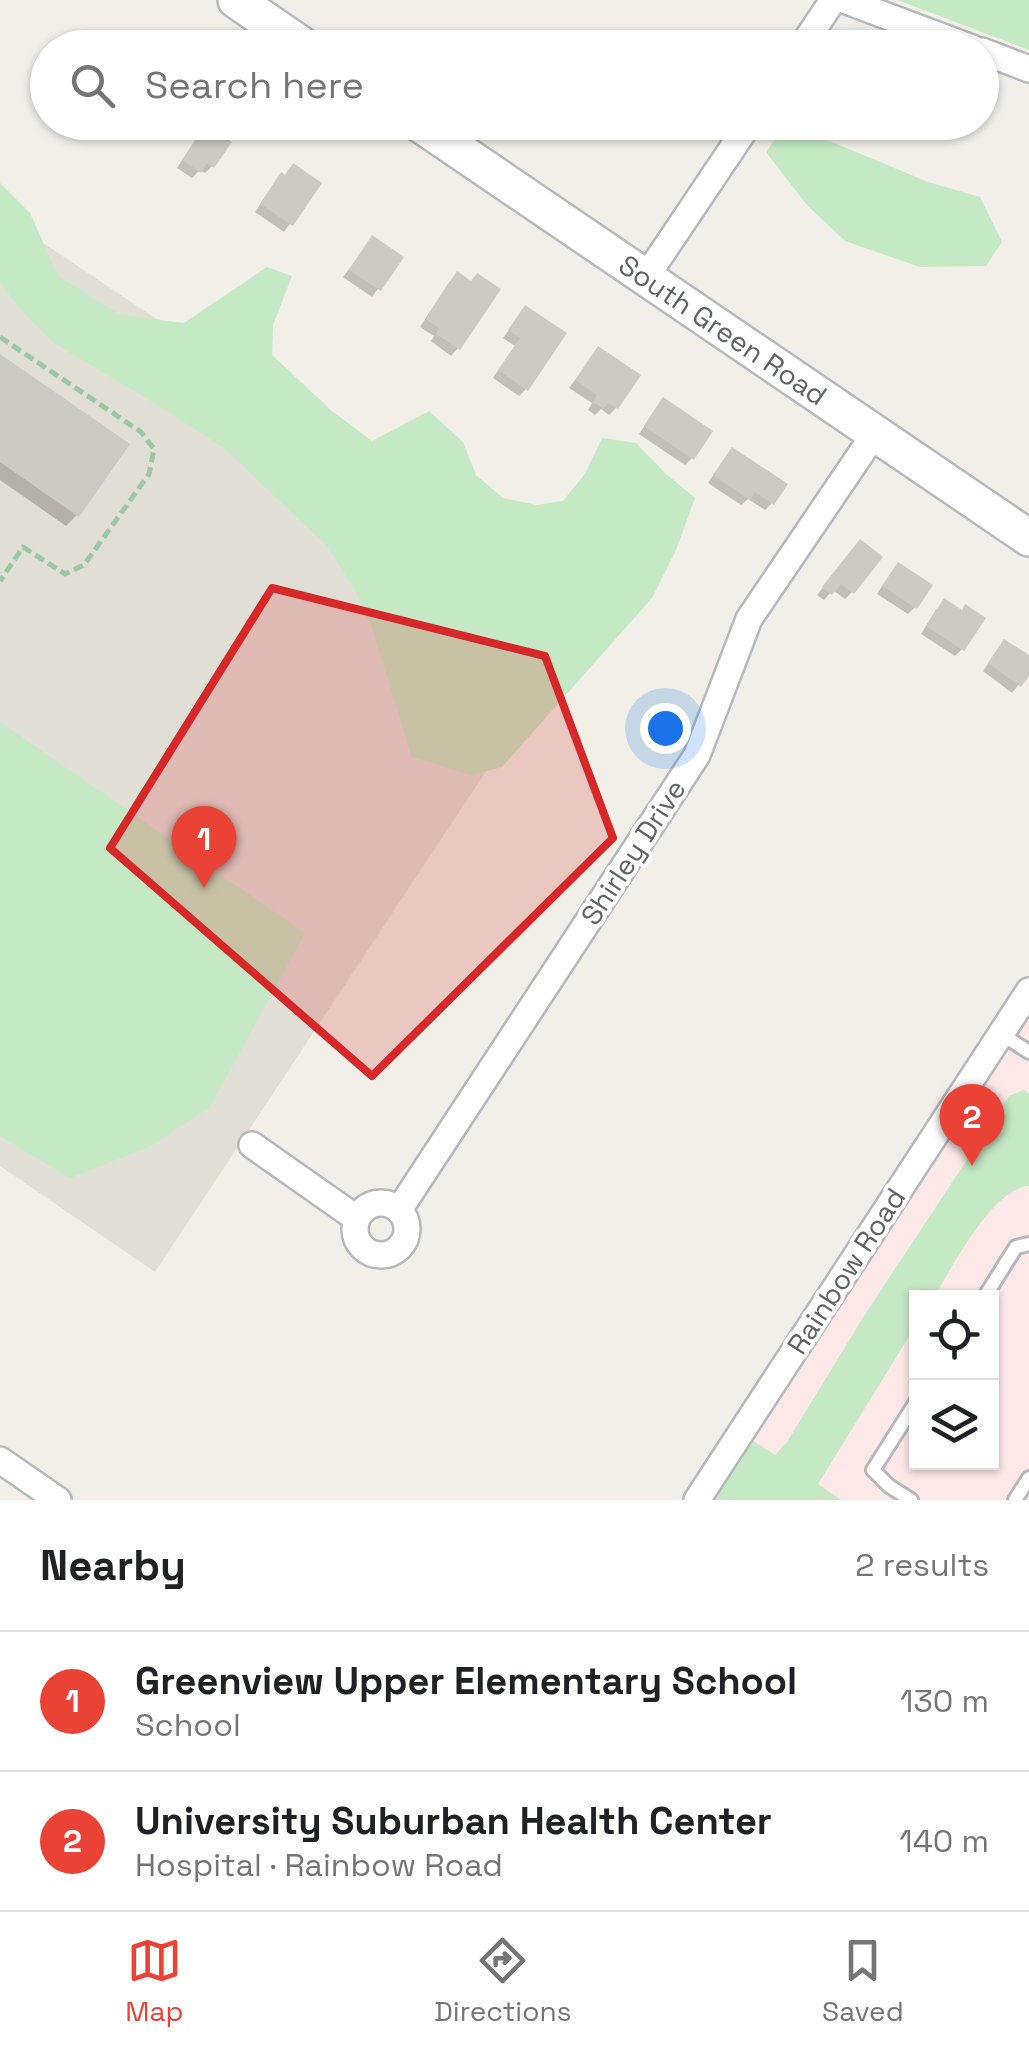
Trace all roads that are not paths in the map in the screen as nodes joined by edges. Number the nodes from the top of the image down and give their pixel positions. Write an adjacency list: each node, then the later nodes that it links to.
1 (236, 0): 4 (main road)
2 (833, 0): 5 (street)
3 (844, 0): 6 (street)
4 (280, 30)
5 (813, 30)
6 (924, 30)
7 (999, 58): 8 (street)
8 (1029, 69)
9 (444, 140): 11 (main road, South Green Road)
10 (738, 140): 11 (street)
11 (646, 277): 12 (main road, South Green Road)
12 (875, 432): 13 (main road, South Green Road); 18 (street, Shirley Drive)
13 (1029, 538)
14 (1029, 992): 15 (street, Rainbow Road)
15 (1001, 1034): 16 (lane); 26 (street, Rainbow Road)
16 (1029, 1052)
17 (252, 1145): 19 (street, Shirley Drive)
18 (399, 1210): 19 (street); 19 (street, Shirley Drive)
19 (356, 1218)
20 (1029, 1244): 21 (lane)
21 (989, 1290)
22 (909, 1413): 27 (lane)
23 (0, 1460): 25 (street)
24 (1029, 1478): 28 (lane)
25 (58, 1500)
26 (697, 1500)
27 (911, 1500)
28 (1014, 1500)

